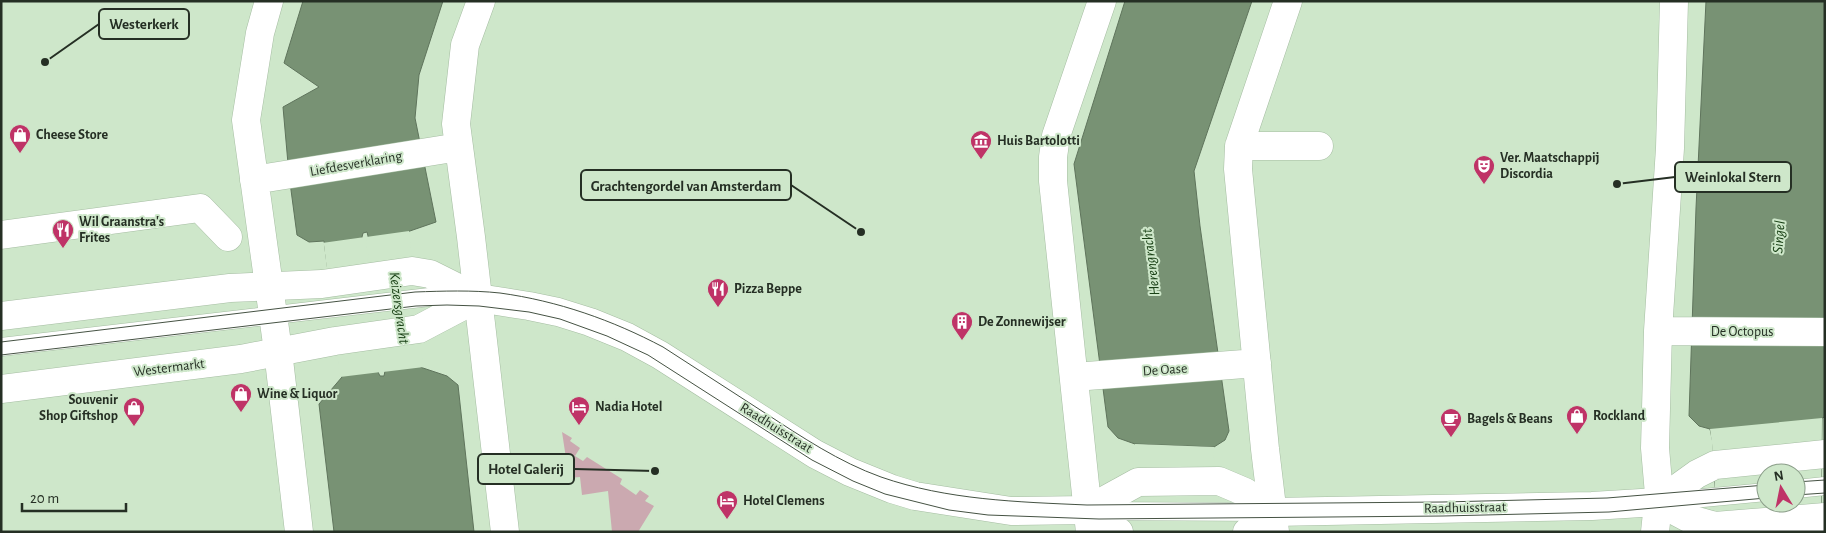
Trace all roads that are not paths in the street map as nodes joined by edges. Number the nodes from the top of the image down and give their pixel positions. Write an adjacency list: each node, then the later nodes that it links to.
1 (268, 1): 9 (street)
2 (482, 1): 8 (street)
3 (1102, 1): 22 (street)
4 (1288, 1): 6 (street)
5 (1674, 1): 17 (street)
6 (1239, 146): 7 (street); 21 (street)
7 (1319, 146)
8 (459, 148): 9 (street, Liefdesverklaring); 14 (street)
9 (254, 180): 12 (street)
10 (1, 236): 11 (street)
11 (228, 237)
12 (268, 286): 13 (street); 15 (street); 16 (street)
13 (329, 296): 14 (lane, Raadhuisstraat); 14 (street, Raadhuisstraat); 16 (lane)
14 (478, 298): 20 (street, Westermarkt); 30 (street, Raadhuisstraat); 33 (street)
15 (1, 316)
16 (273, 316): 19 (lane); 20 (street)
17 (1658, 331): 18 (street, De Octopus); 28 (street)
18 (1825, 332)
19 (1, 347)
20 (278, 351): 23 (street, Westermarkt); 32 (street)
21 (1257, 363): 22 (street, De Oase); 31 (street)
22 (1074, 377): 30 (street)
23 (1, 389)
24 (1823, 454): 28 (street)
25 (1823, 486): 26 (lane)
26 (1806, 488)
27 (1756, 493): 28 (lane, Raadhuisstraat)
28 (1658, 502): 29 (street); 31 (street, Raadhuisstraat); 36 (street)
29 (1823, 517)
30 (1089, 521): 31 (lane, Raadhuisstraat); 31 (street, Raadhuisstraat); 34 (street)
31 (1274, 522): 35 (street)
32 (299, 532)
33 (505, 532)
34 (1119, 532)
35 (1247, 532)
36 (1655, 532)

